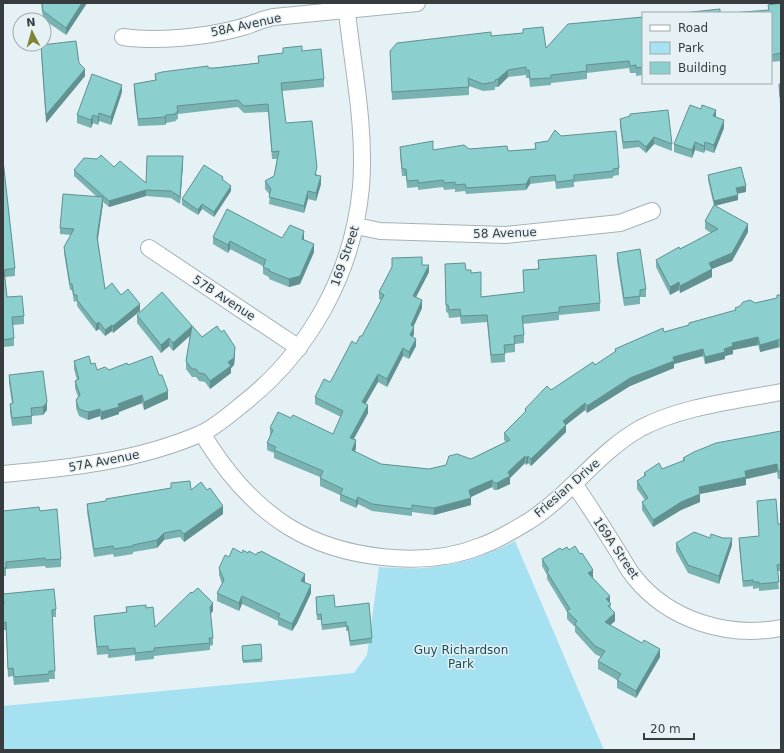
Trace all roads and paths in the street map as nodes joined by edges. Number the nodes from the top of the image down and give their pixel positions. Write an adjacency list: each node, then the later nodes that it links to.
1 (417, 3): 2 (street, 58A Avenue)
2 (346, 6): 3 (street, 58A Avenue); 5 (street, 169 Street)
3 (123, 38)
4 (652, 211): 5 (street, 58 Avenue)
5 (356, 226): 7 (street, 169 Street)
6 (148, 248): 7 (street, 57B Avenue)
7 (299, 348): 9 (street, 169 Street)
8 (781, 392): 11 (street, Friesian Drive)
9 (202, 433): 10 (street, 57A Avenue); 11 (street, Friesian Drive)
10 (3, 474)
11 (574, 484): 12 (street, 169A Street)
12 (781, 628)

